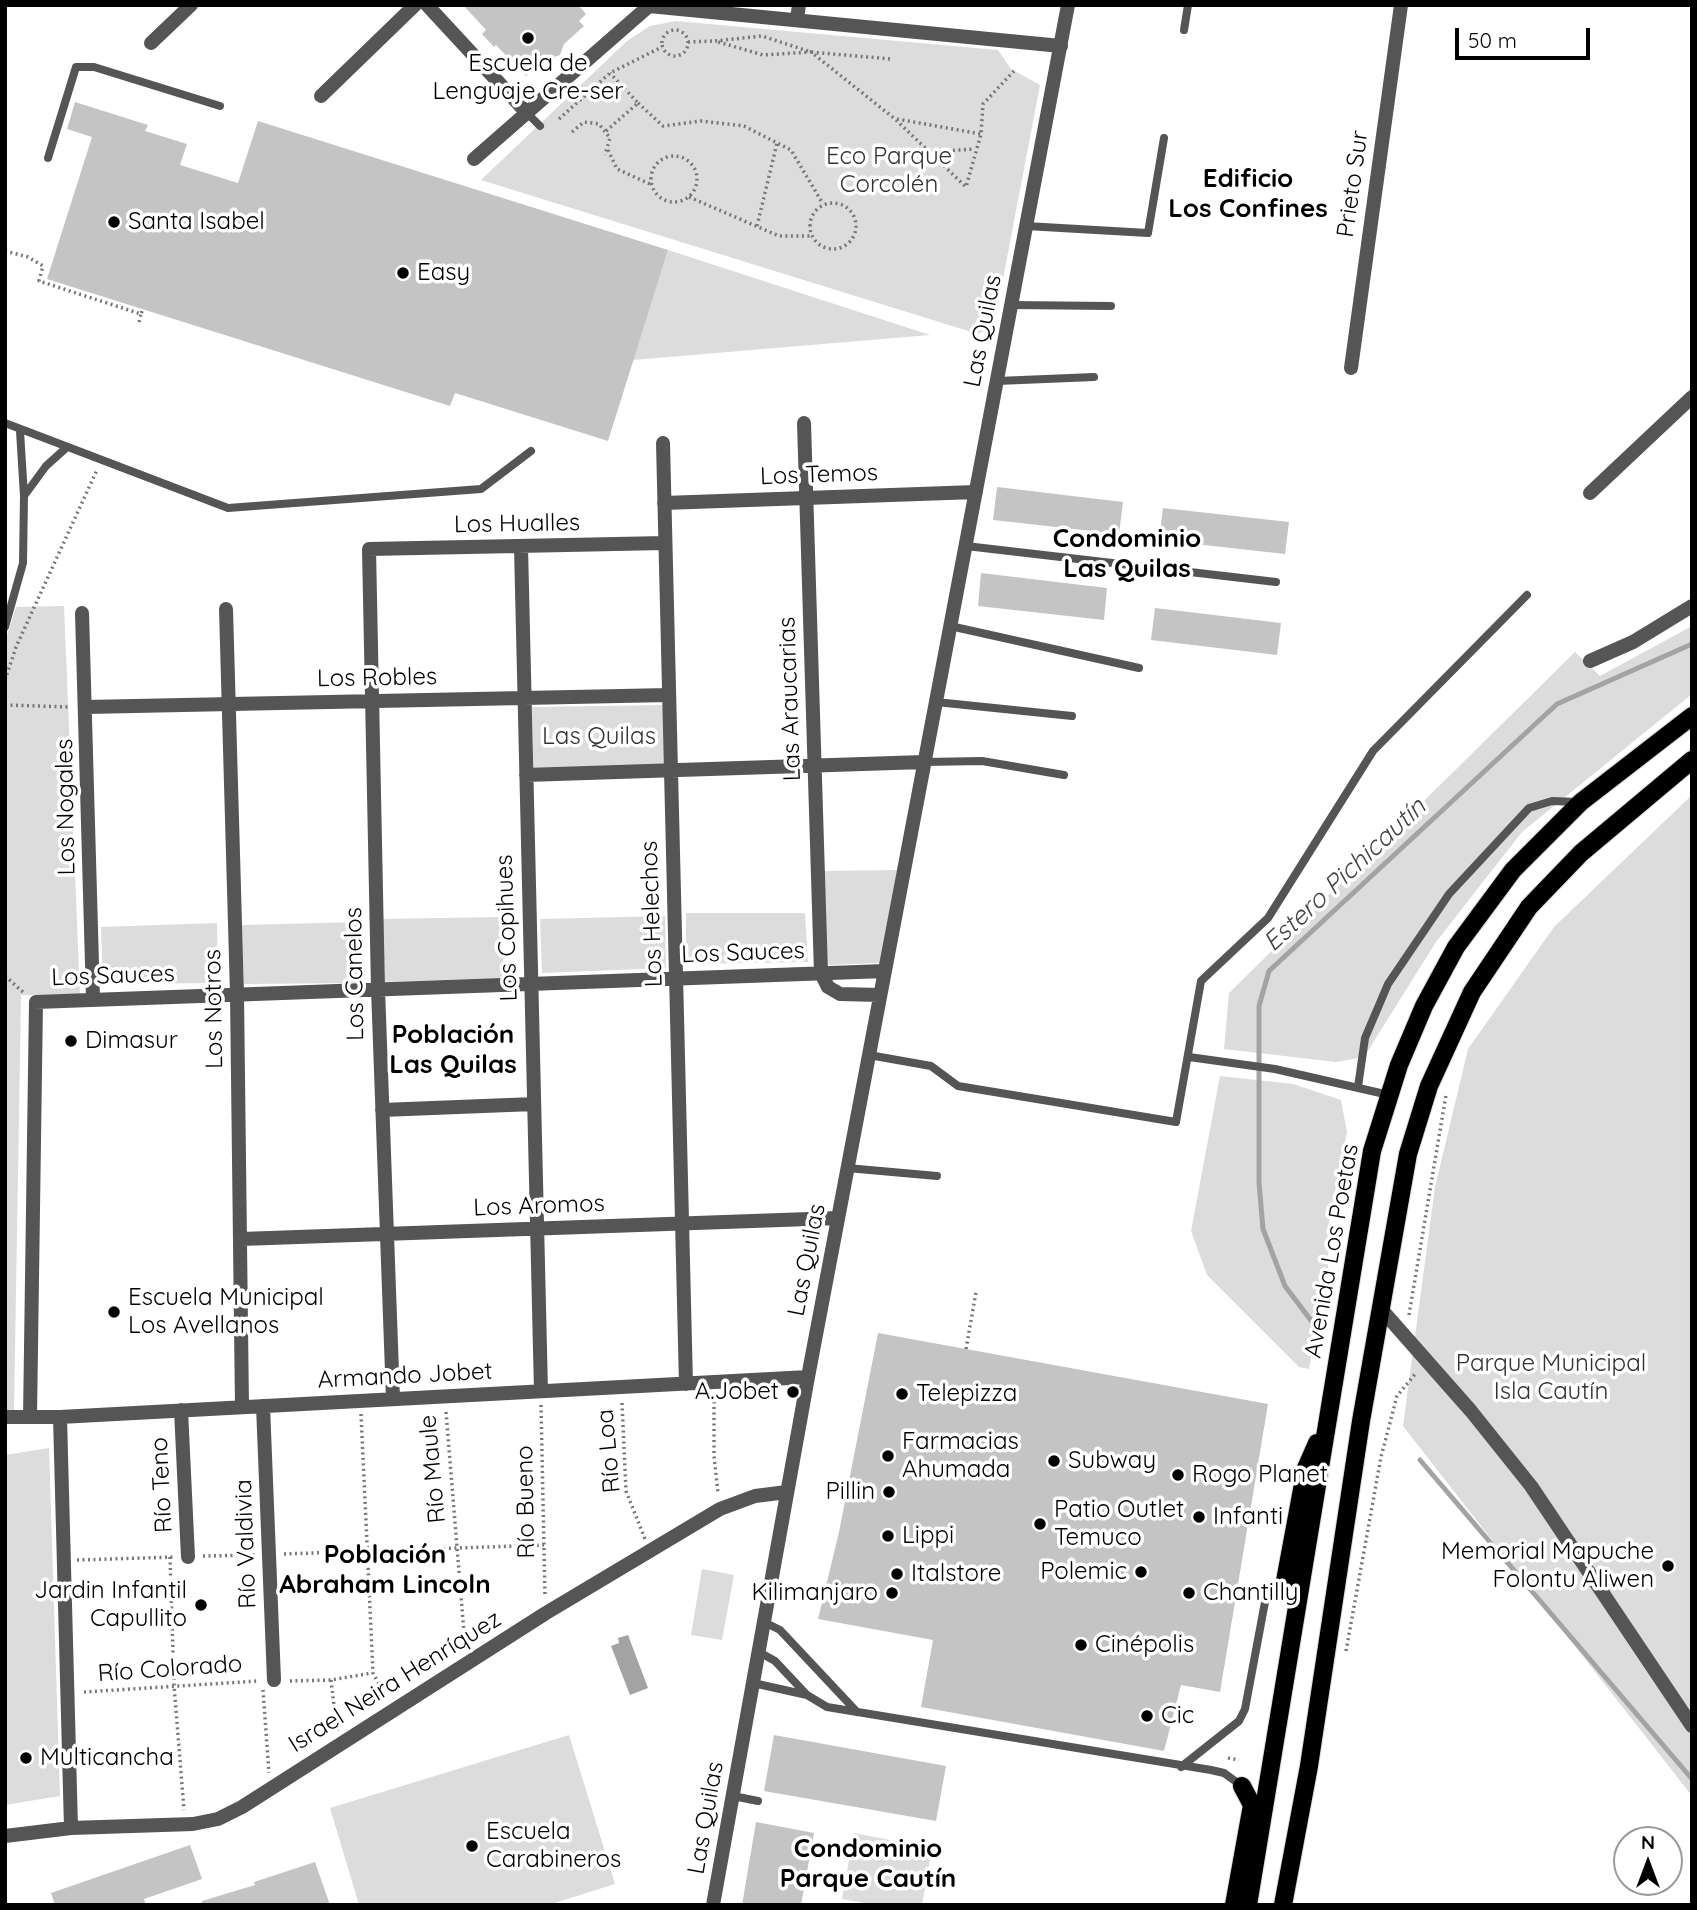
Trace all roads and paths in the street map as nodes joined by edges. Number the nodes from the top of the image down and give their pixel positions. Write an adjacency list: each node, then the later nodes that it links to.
1 (191, 5): 12 (street)
2 (415, 5): 19 (street)
3 (427, 5): 22 (street)
4 (1068, 5): 13 (street, Las Quilas)
5 (1188, 5): 9 (lane)
6 (1401, 5): 47 (street, Prieto Sur)
7 (649, 6): 8 (street); 22 (street)
8 (798, 12): 13 (street)
9 (1184, 30)
10 (715, 41): 11 (path); 15 (path); 15 (path)
11 (688, 42): 14 (path); 14 (path)
12 (151, 43)
13 (1060, 46): 41 (street, Las Quilas)
14 (663, 47): 18 (path)
15 (811, 52): 16 (path); 24 (path)
16 (890, 59)
17 (1014, 71): 28 (path)
18 (610, 73): 20 (path); 23 (path)
19 (321, 96)
20 (638, 103): 26 (path); 30 (path)
21 (220, 106): 35 (lane)
22 (526, 112): 25 (lane); 36 (street)
23 (559, 119)
24 (895, 119): 28 (path); 33 (path)
25 (540, 126)
26 (607, 131): 27 (path); 32 (path)
27 (572, 132)
28 (981, 134): 31 (path)
29 (1164, 138): 41 (lane)
30 (777, 143): 39 (path); 40 (path)
31 (975, 149): 33 (path); 33 (path)
32 (608, 150): 34 (path); 37 (path)
33 (931, 152)
34 (605, 155)
35 (48, 158)
36 (474, 159)
37 (650, 184): 38 (path); 38 (path)
38 (689, 197): 40 (path)
39 (823, 204): 42 (path); 42 (path)
40 (757, 226): 42 (path)
41 (1026, 226): 44 (street, Las Quilas)
42 (812, 236)
43 (5, 251): 46 (path)
44 (1011, 305): 45 (lane); 49 (street, Las Quilas)
45 (1111, 306)
46 (139, 322)
47 (1351, 368)
48 (1094, 377): 49 (lane)
49 (997, 381): 58 (street, Las Quilas)
50 (1692, 397): 59 (street)
51 (5, 423): 53 (lane)
52 (804, 423): 61 (street, Las Araucarias)
53 (20, 431): 55 (lane); 60 (lane)
54 (663, 443): 62 (street, Los Helechos)
55 (66, 448): 57 (lane); 60 (lane)
56 (531, 451): 57 (lane)
57 (100, 461): 78 (path)
58 (976, 492): 61 (street, Los Temos); 64 (street, Las Quilas)
59 (1590, 493)
60 (24, 496): 69 (lane)
61 (806, 498): 62 (street, Los Temos); 90 (street, Las Araucarias)
62 (664, 503): 63 (street, Los Helechos)
63 (665, 543): 65 (street, Los Hualles); 79 (street, Los Helechos)
64 (965, 546): 67 (lane); 75 (street, Las Quilas)
65 (521, 547): 66 (street, Los Hualles); 80 (street, Los Copihues)
66 (369, 549): 81 (street, Los Canelos)
67 (1276, 582)
68 (1527, 595): 106 (lane)
69 (16, 596): 72 (lane); 74 (lane)
70 (1692, 606): 76 (street)
71 (226, 609): 83 (street, Los Notros)
72 (5, 610)
73 (82, 613): 85 (street, Los Nogales)
74 (5, 626)
75 (950, 626): 77 (lane); 82 (street, Las Quilas)
76 (1590, 662)
77 (1139, 668)
78 (5, 680)
79 (669, 695): 80 (street, Los Robles); 91 (street, Los Helechos)
80 (524, 698): 81 (street, Los Robles); 92 (street, Los Copihues)
81 (373, 701): 83 (street, Los Robles); 100 (street, Los Canelos)
82 (936, 702): 86 (lane); 89 (street, Las Quilas)
83 (228, 704): 85 (street, Los Robles); 101 (street, Los Notros)
84 (5, 705): 85 (path)
85 (86, 707): 103 (street, Los Nogales)
86 (1072, 716)
87 (1692, 716): 94 (main road, Avenida Los Poetas)
88 (1692, 760): 120 (main road)
89 (924, 762): 90 (street); 93 (lane); 95 (street, Las Quilas)
90 (814, 765): 91 (street); 96 (street, Las Araucarias)
91 (671, 770): 92 (street); 98 (street, Los Helechos)
92 (526, 775): 99 (street, Los Copihues)
93 (1064, 775)
94 (1581, 802): 107 (lane); 109 (main road, Avenida Los Poetas)
95 (885, 971): 96 (street, Los Sauces); 102 (street, Las Quilas)
96 (821, 973): 98 (street, Los Sauces); 102 (street, Los Sauces)
97 (5, 976): 104 (path)
98 (677, 978): 99 (street, Los Sauces); 115 (street, Los Helechos)
99 (532, 984): 100 (street, Los Sauces); 110 (street, Los Copihues)
100 (378, 989): 101 (street, Los Sauces); 111 (street, Los Canelos)
101 (237, 994): 103 (street, Los Sauces); 118 (street, Los Notros)
102 (880, 995): 105 (street, Las Quilas)
103 (93, 999): 104 (street, Los Sauces)
104 (36, 1002): 136 (street)
105 (869, 1055): 106 (lane); 112 (street, Las Quilas)
106 (1189, 1057): 107 (lane)
107 (1358, 1087): 109 (lane)
108 (1447, 1091): 121 (path)
109 (1389, 1095): 138 (main road, Avenida Los Poetas)
110 (534, 1104): 111 (street); 116 (street, Los Copihues)
111 (382, 1110): 117 (street, Los Canelos)
112 (847, 1168): 113 (lane); 114 (street, Las Quilas)
113 (937, 1176)
114 (838, 1218): 115 (street, Los Aromos); 124 (street, Las Quilas)
115 (682, 1224): 116 (street, Los Aromos); 126 (street, Los Helechos)
116 (537, 1229): 117 (street, Los Aromos); 128 (street, Los Copihues)
117 (385, 1233): 118 (street, Los Aromos); 130 (street, Los Canelos)
118 (241, 1239): 133 (street, Los Notros)
119 (976, 1292): 122 (path)
120 (1381, 1310): 164 (street); 179 (main road)
121 (1408, 1316)
122 (967, 1349)
123 (1422, 1367): 153 (path)
124 (808, 1377): 125 (street, Armando Jobet); 139 (street, Las Quilas)
125 (713, 1382): 126 (street, Armando Jobet); 140 (path)
126 (686, 1384): 127 (street, Armando Jobet)
127 (621, 1387): 128 (street, Armando Jobet); 143 (path, Río Loa)
128 (541, 1391): 129 (street, Armando Jobet); 141 (path, Río Bueno)
129 (444, 1396): 130 (street, Armando Jobet); 142 (path, Río Maule)
130 (393, 1399): 131 (street, Armando Jobet)
131 (360, 1401): 132 (street, Armando Jobet); 144 (path)
132 (263, 1406): 133 (street, Armando Jobet); 145 (street, Río Valdivia)
133 (242, 1407): 134 (street, Armando Jobet)
134 (181, 1410): 137 (street, Armando Jobet); 147 (street, Río Teno)
135 (5, 1417): 136 (street, Armando Jobet)
136 (30, 1417): 137 (street, Armando Jobet)
137 (60, 1417): 148 (street)
138 (1327, 1417): 149 (main road); 178 (main road, Avenida Los Poetas)
139 (787, 1492): 140 (street, Israel Neira Henríquez); 151 (street, Las Quilas)
140 (720, 1509): 143 (street, Israel Neira Henríquez)
141 (544, 1545): 142 (path); 150 (path, Río Bueno)
142 (458, 1548): 144 (path); 154 (path, Río Maule)
143 (649, 1550): 150 (street, Israel Neira Henríquez)
144 (368, 1551): 145 (path); 155 (path)
145 (269, 1554): 147 (path); 156 (street, Río Valdivia)
146 (170, 1557): 147 (path); 148 (path); 159 (path, Río Teno)
147 (188, 1557)
148 (63, 1561): 160 (street)
149 (1284, 1581): 168 (lane)
150 (546, 1613): 154 (street, Israel Neira Henríquez)
151 (764, 1622): 152 (street, Las Quilas); 163 (lane)
152 (759, 1652): 158 (street, Las Quilas); 161 (lane)
153 (1344, 1661)
154 (467, 1664): 162 (street, Israel Neira Henríquez)
155 (373, 1673): 157 (path, Río Colorado); 162 (path)
156 (268, 1680): 157 (path, Río Colorado); 159 (path, Río Colorado); 170 (path)
157 (331, 1680): 165 (path)
158 (753, 1683): 161 (lane); 171 (street, Las Quilas)
159 (174, 1685): 160 (path, Río Colorado); 173 (path, Río Teno)
160 (68, 1693): 174 (street)
161 (807, 1695): 163 (lane)
162 (392, 1709): 165 (street, Israel Neira Henríquez)
163 (857, 1712): 168 (lane)
164 (1692, 1726)
165 (338, 1743): 170 (street, Israel Neira Henríquez)
166 (1228, 1758): 167 (path)
167 (1239, 1760)
168 (1181, 1767): 169 (lane)
169 (1242, 1786): 177 (main road)
170 (270, 1789): 173 (street, Israel Neira Henríquez)
171 (733, 1796): 172 (lane); 176 (street, Las Quilas)
172 (758, 1801)
173 (185, 1825): 174 (street, Israel Neira Henríquez)
174 (71, 1828): 175 (street, Israel Neira Henríquez)
175 (5, 1836)
176 (713, 1905)
177 (1234, 1905)
178 (1248, 1905)
179 (1283, 1905)

